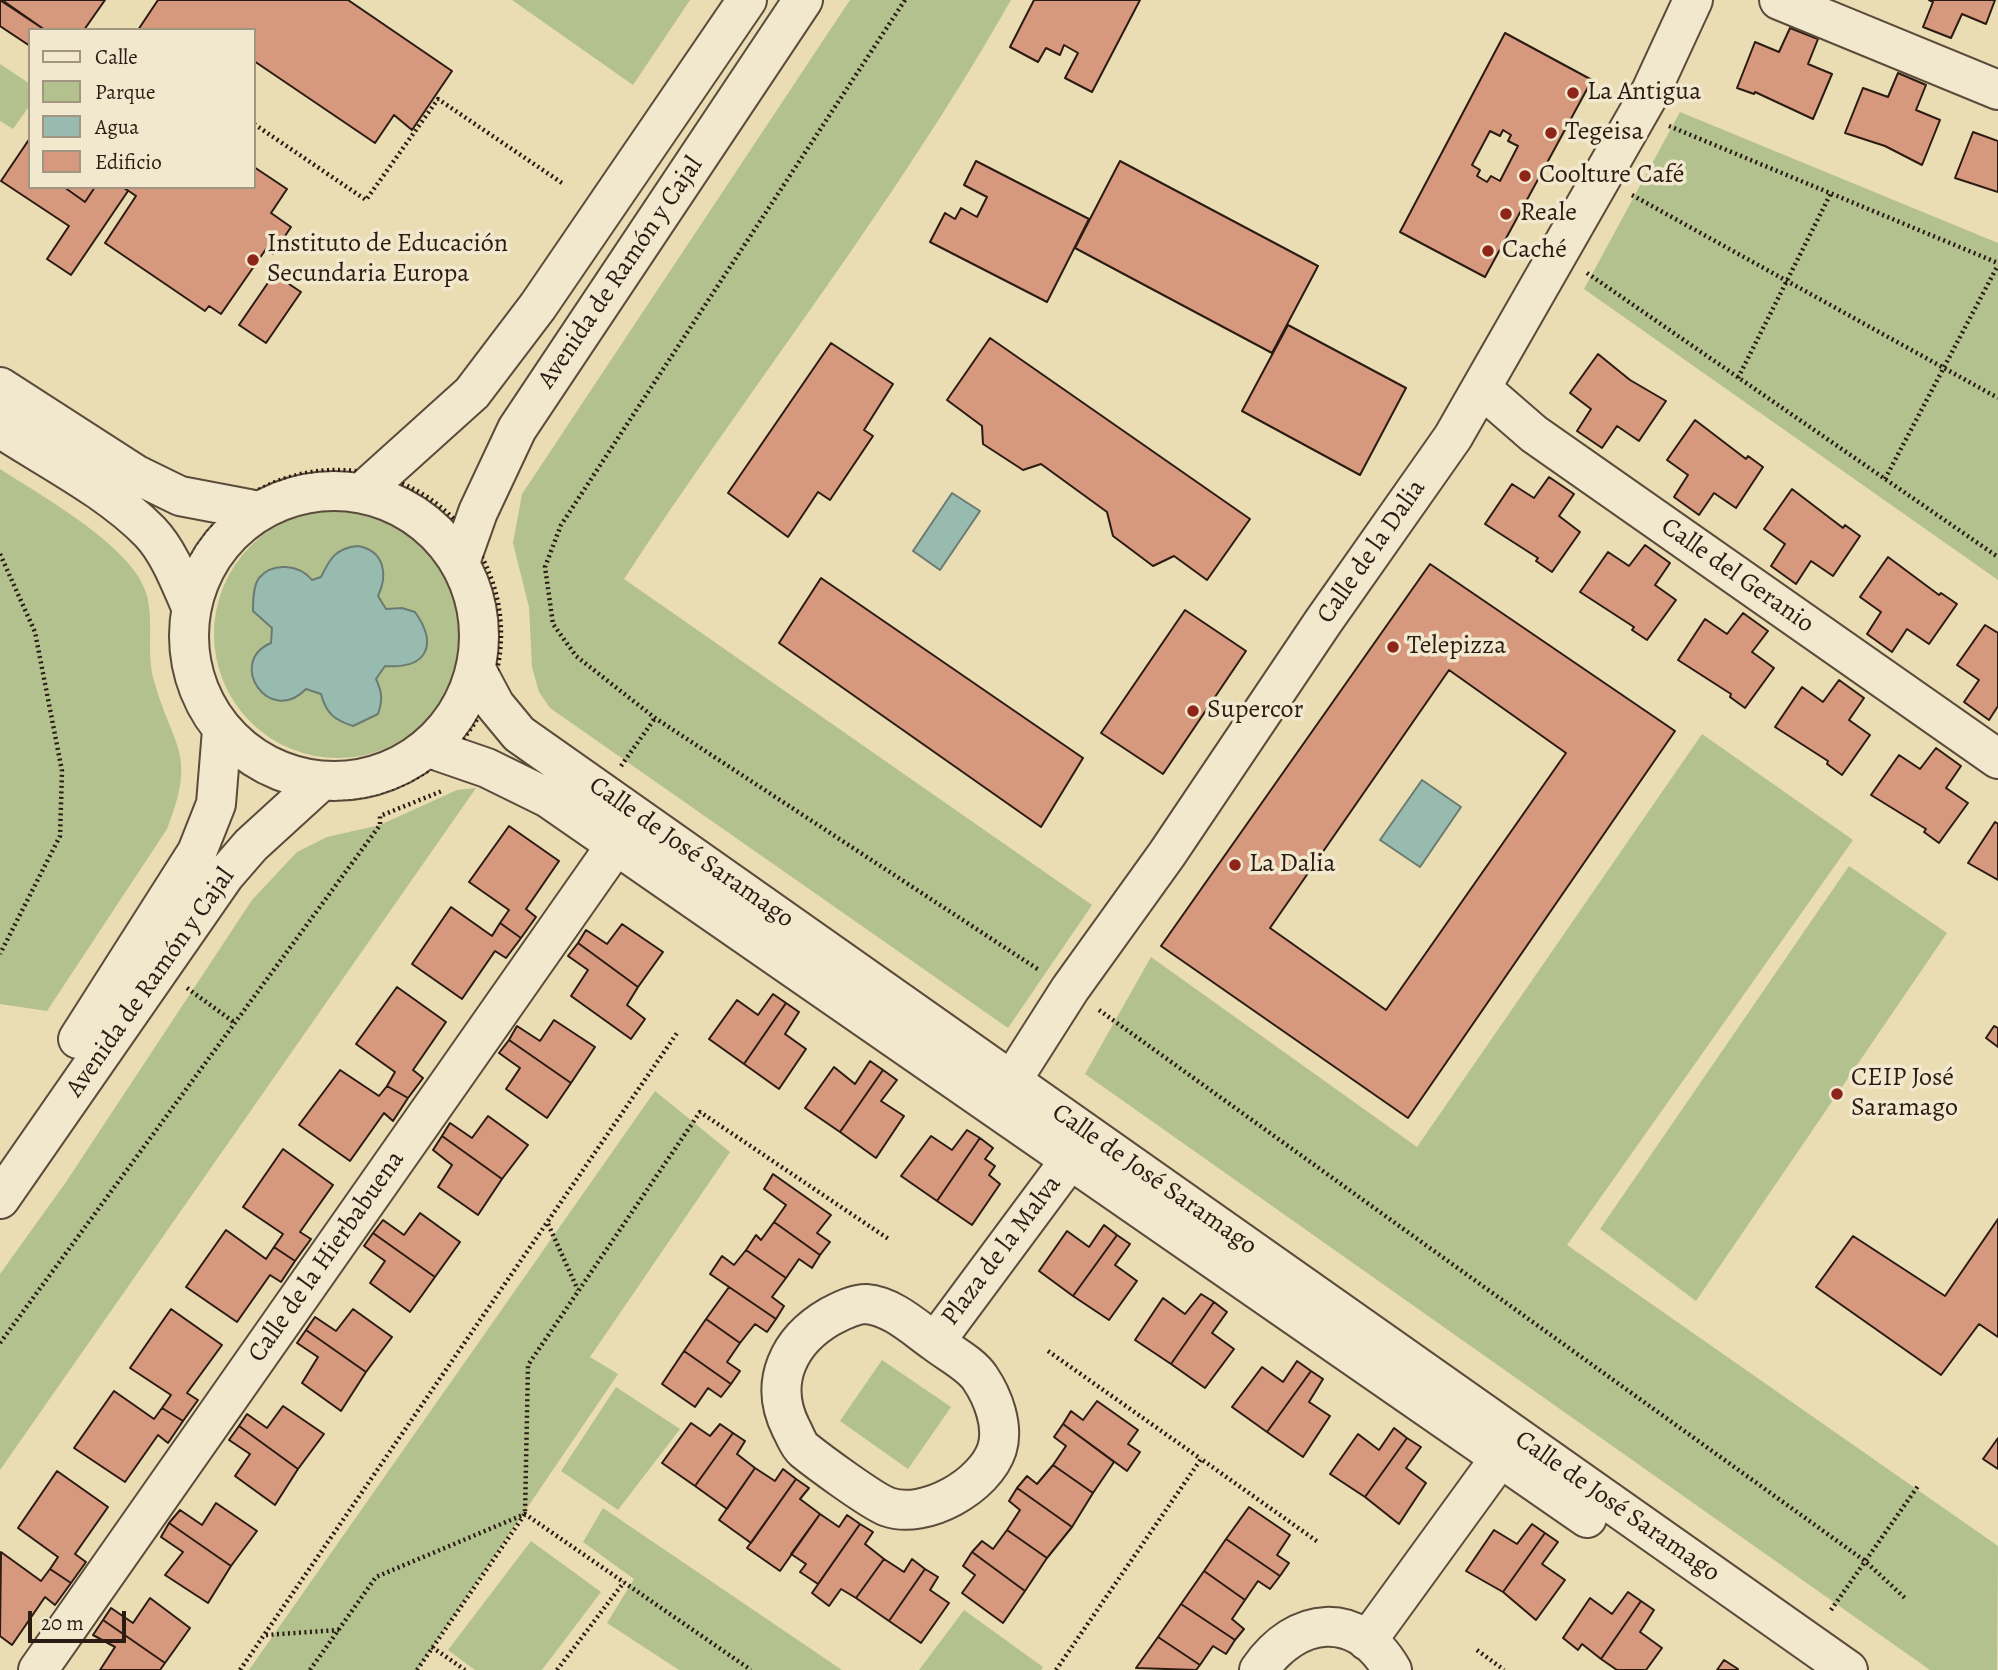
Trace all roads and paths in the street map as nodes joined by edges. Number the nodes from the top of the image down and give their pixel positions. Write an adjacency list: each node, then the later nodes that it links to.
1 (747, 0): 22 (street, Avenida de Ramón y Cajal)
2 (803, 0): 24 (street, Avenida de Ramón y Cajal)
3 (905, 0): 29 (path)
4 (1693, 0): 18 (street, Calle de la Dalia)
5 (1779, 0): 6 (street)
6 (1998, 90)
7 (1665, 124): 10 (path)
8 (256, 125): 9 (path)
9 (562, 183)
10 (1831, 193): 12 (path); 14 (path)
11 (1631, 195): 14 (path)
12 (1998, 264): 15 (path)
13 (1586, 273): 16 (path)
14 (1787, 281): 15 (path); 16 (path)
15 (1944, 368): 19 (path); 21 (path)
16 (1738, 378): 21 (path)
17 (0, 387): 23 (street)
18 (1481, 388): 31 (street, Calle del Geranio); 38 (street, Calle de la Dalia)
19 (1998, 398)
20 (0, 428): 27 (street)
21 (1885, 479): 26 (path)
22 (371, 485): 23 (street); 23 (path); 24 (street); 24 (path)
23 (245, 510): 27 (street); 27 (path)
24 (465, 548): 28 (street); 28 (path)
25 (0, 554): 36 (path)
26 (1998, 557)
27 (186, 596): 30 (street); 30 (path)
28 (483, 684): 32 (path); 32 (street); 34 (street, Calle de José Saramago)
29 (655, 718): 34 (path); 38 (path)
30 (221, 739): 33 (street); 33 (path); 42 (street, Avenida de Ramón y Cajal)
31 (1998, 759)
32 (441, 764): 33 (street); 33 (path); 35 (street, Calle de José Saramago); 39 (path)
33 (314, 788): 44 (street, Avenida de Ramón y Cajal)
34 (603, 792): 41 (street, Calle de José Saramago)
35 (616, 845): 43 (street, Calle de José Saramago); 65 (street, Calle de la Hierbabuena)
36 (0, 954)
37 (185, 986): 39 (path)
38 (1070, 989): 41 (street, Calle de la Dalia); 56 (path)
39 (235, 1023): 49 (path)
40 (677, 1033): 45 (path)
41 (1012, 1080): 77 (street, Calle de José Saramago)
42 (0, 1159)
43 (1070, 1160): 48 (street, Plaza de la Malva); 51 (street, Calle de José Saramago)
44 (0, 1199)
45 (548, 1223): 47 (path); 61 (path)
46 (890, 1240): 47 (path)
47 (578, 1290): 54 (path)
48 (935, 1342): 48 (street, Plaza de la Malva)
49 (0, 1343)
50 (1048, 1351): 52 (path)
51 (1500, 1458): 62 (street); 76 (street, Calle de José Saramago)
52 (1201, 1459): 55 (path); 72 (path)
53 (1918, 1486): 56 (path)
54 (525, 1514): 57 (path); 60 (path); 63 (path)
55 (1318, 1542)
56 (1865, 1561): 58 (path); 59 (path)
57 (624, 1582): 70 (path); 71 (path)
58 (1906, 1599)
59 (1831, 1610)
60 (339, 1630): 61 (path); 67 (path)
61 (265, 1635): 66 (path)
62 (1367, 1641): 73 (street); 74 (street)
63 (432, 1647): 68 (path); 69 (path)
64 (1477, 1650): 75 (path)
65 (38, 1670)
66 (240, 1670)
67 (310, 1670)
68 (417, 1670)
69 (465, 1670)
70 (557, 1670)
71 (751, 1670)
72 (1056, 1670)
73 (1259, 1670)
74 (1392, 1670)
75 (1504, 1670)
76 (1806, 1670)
77 (1848, 1670)

